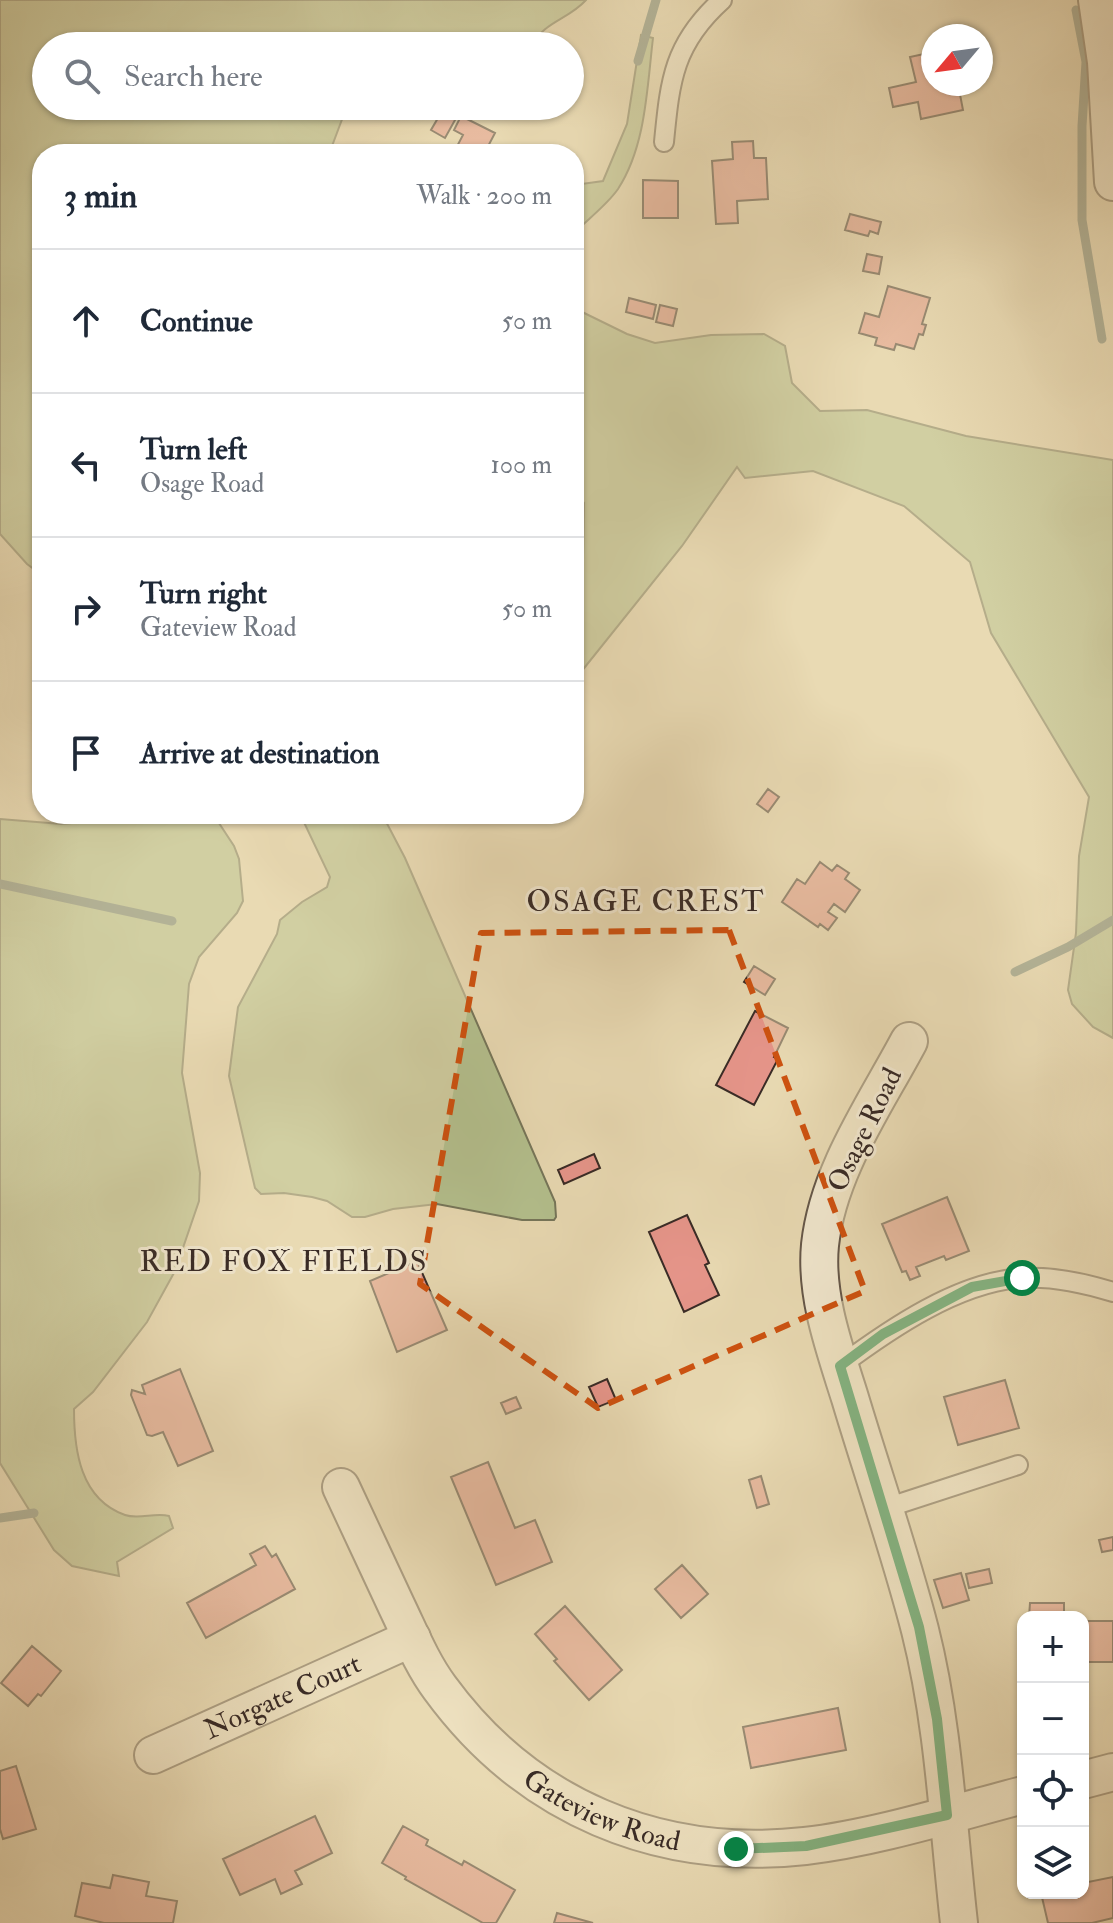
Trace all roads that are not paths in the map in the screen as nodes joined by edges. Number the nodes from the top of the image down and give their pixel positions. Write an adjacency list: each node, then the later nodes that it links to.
1 (722, 0): 3 (lane)
2 (1097, 0): 4 (street)
3 (664, 142)
4 (1113, 182)
5 (909, 1041): 7 (street, Osage Road)
6 (1113, 1292): 7 (lane)
7 (840, 1366): 10 (street, Osage Road)
8 (1018, 1465): 10 (lane)
9 (341, 1487): 11 (street, Gateview Road)
10 (883, 1509): 16 (street, Osage Road)
11 (412, 1638): 12 (street, Norgate Court); 16 (street, Gateview Road)
12 (153, 1755)
13 (1113, 1772): 14 (street)
14 (1089, 1778)
15 (1017, 1797): 16 (street, Gateview Road)
16 (947, 1815): 17 (street, Osage Road)
17 (959, 1923)

